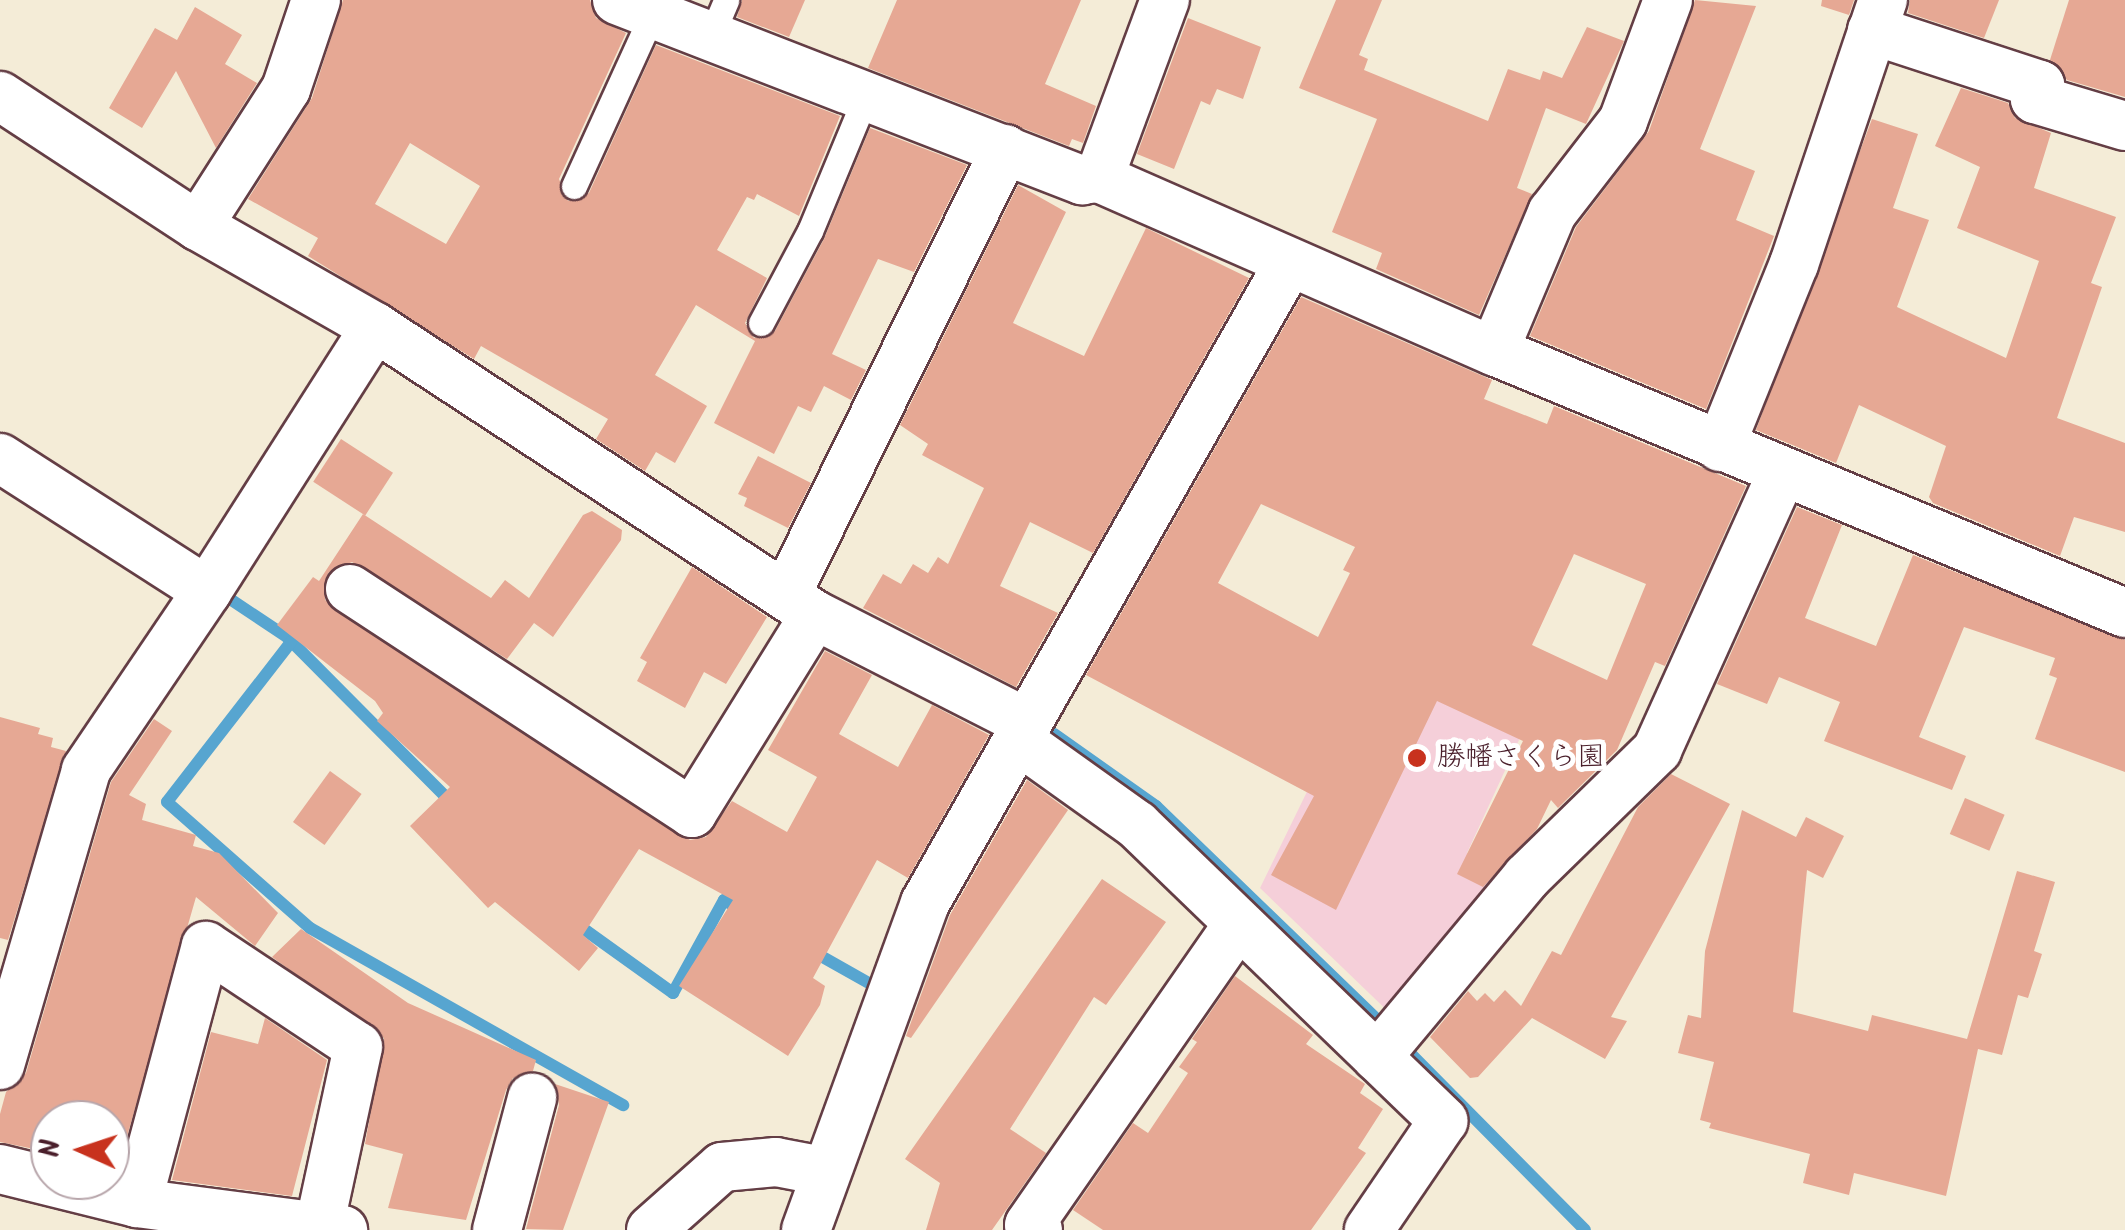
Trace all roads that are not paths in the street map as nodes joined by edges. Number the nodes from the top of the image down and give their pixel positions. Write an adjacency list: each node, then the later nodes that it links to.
1 (316, 0): 13 (street)
2 (1165, 0): 11 (street)
3 (1668, 0): 17 (street)
4 (635, 7): 6 (street); 12 (lane)
5 (1877, 15): 9 (street); 18 (street)
6 (718, 18): 8 (street)
7 (0, 96): 13 (street)
8 (866, 96): 10 (street); 15 (lane)
9 (2125, 126)
10 (1004, 149): 11 (street); 23 (street)
11 (1099, 178): 14 (street)
12 (574, 186)
13 (198, 226): 16 (street)
14 (1289, 262): 17 (street); 25 (street)
15 (761, 323)
16 (376, 327): 22 (street); 23 (street)
17 (1494, 351): 18 (street)
18 (1720, 447): 20 (street)
19 (0, 458): 22 (street)
20 (1782, 473): 24 (street); 27 (street)
21 (350, 589): 23 (street)
22 (207, 591): 28 (street)
23 (800, 605): 25 (street)
24 (2125, 613)
25 (1023, 731): 26 (street); 31 (street)
26 (1238, 924): 27 (street); 37 (street)
27 (1389, 1044): 38 (street)
28 (0, 1065)
29 (532, 1098): 34 (street)
30 (0, 1169): 32 (street)
31 (822, 1171): 35 (street); 36 (street)
32 (137, 1203): 33 (street); 33 (street)
33 (331, 1228)
34 (497, 1230)
35 (651, 1230)
36 (806, 1230)
37 (1038, 1230)
38 (1369, 1230)

